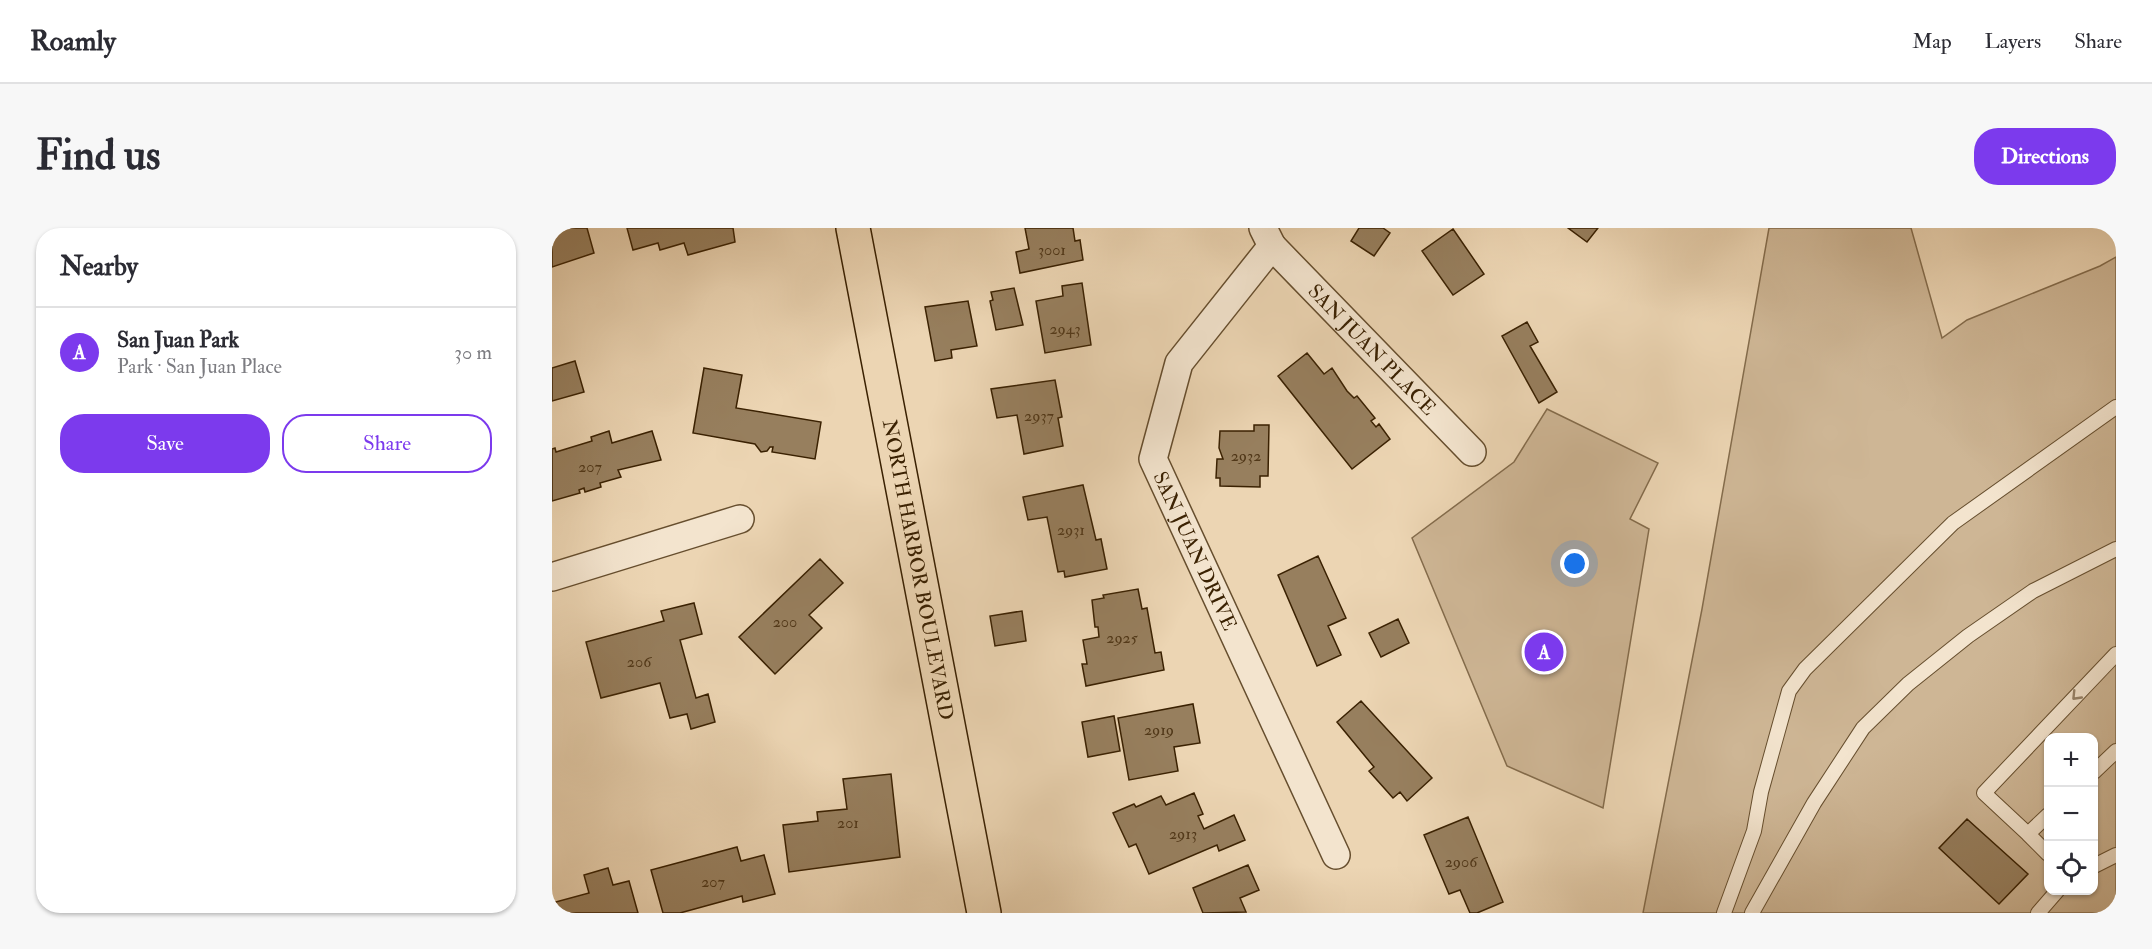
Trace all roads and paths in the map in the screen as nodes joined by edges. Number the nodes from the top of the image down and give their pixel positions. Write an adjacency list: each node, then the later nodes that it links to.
1 (853, 228): 18 (main road, NORTH HARBOR BOULEVARD)
2 (1268, 237): 4 (street, SAN JUAN PLACE); 14 (street, SAN JUAN DRIVE)
3 (2116, 407): 19 (lane)
4 (1472, 452)
5 (740, 519): 7 (street)
6 (2116, 549): 20 (lane)
7 (552, 577)
8 (2116, 654): 12 (lane, one-way to 12)
9 (2116, 751): 10 (lane)
10 (2098, 768)
11 (2044, 820): 12 (lane)
12 (2028, 834): 13 (lane)
13 (2044, 849)
14 (1336, 855)
15 (2116, 855): 16 (lane)
16 (2098, 864)
17 (2054, 895): 21 (lane)
18 (984, 913)
19 (1724, 913)
20 (1752, 913)
21 (2038, 913)

